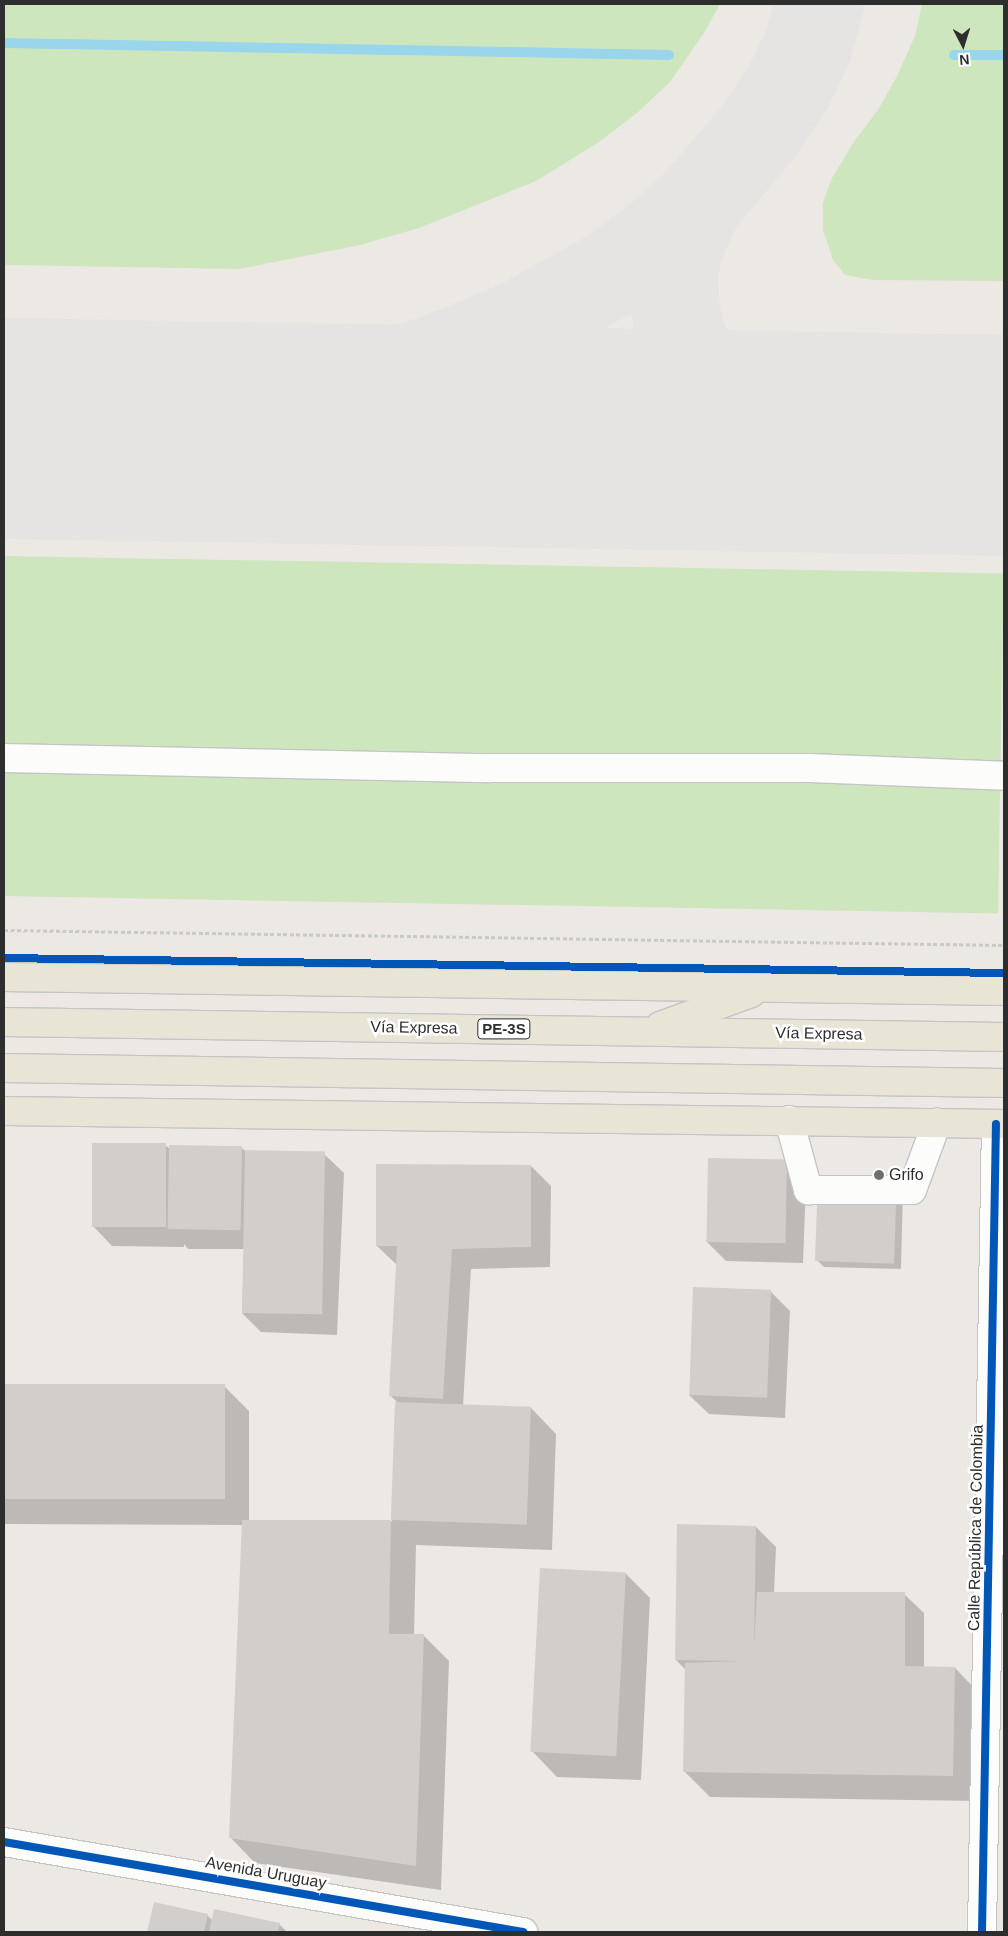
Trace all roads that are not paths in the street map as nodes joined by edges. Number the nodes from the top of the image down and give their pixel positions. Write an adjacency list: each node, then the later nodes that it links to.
1 (4, 758): 2 (street)
2 (1004, 776)
3 (4, 977): 4 (main road)
4 (766, 987): 5 (main road); 7 (main road)
5 (1004, 991)
6 (4, 1022): 7 (main road, Vía Expresa / PE-3S)
7 (644, 1032): 8 (main road, Vía Expresa / PE-3S)
8 (1004, 1037)
9 (4, 1068): 10 (main road)
10 (649, 1078): 11 (main road); 13 (main road)
11 (1004, 1083)
12 (4, 1111): 13 (main road)
13 (777, 1120): 14 (main road); 14 (street)
14 (937, 1122): 15 (main road)
15 (1000, 1124): 16 (street, Calle República de Colombia)
16 (999, 1278): 19 (street, Calle República de Colombia)
17 (4, 1842): 18 (street, Avenida Uruguay)
18 (523, 1932)
19 (982, 1932)

